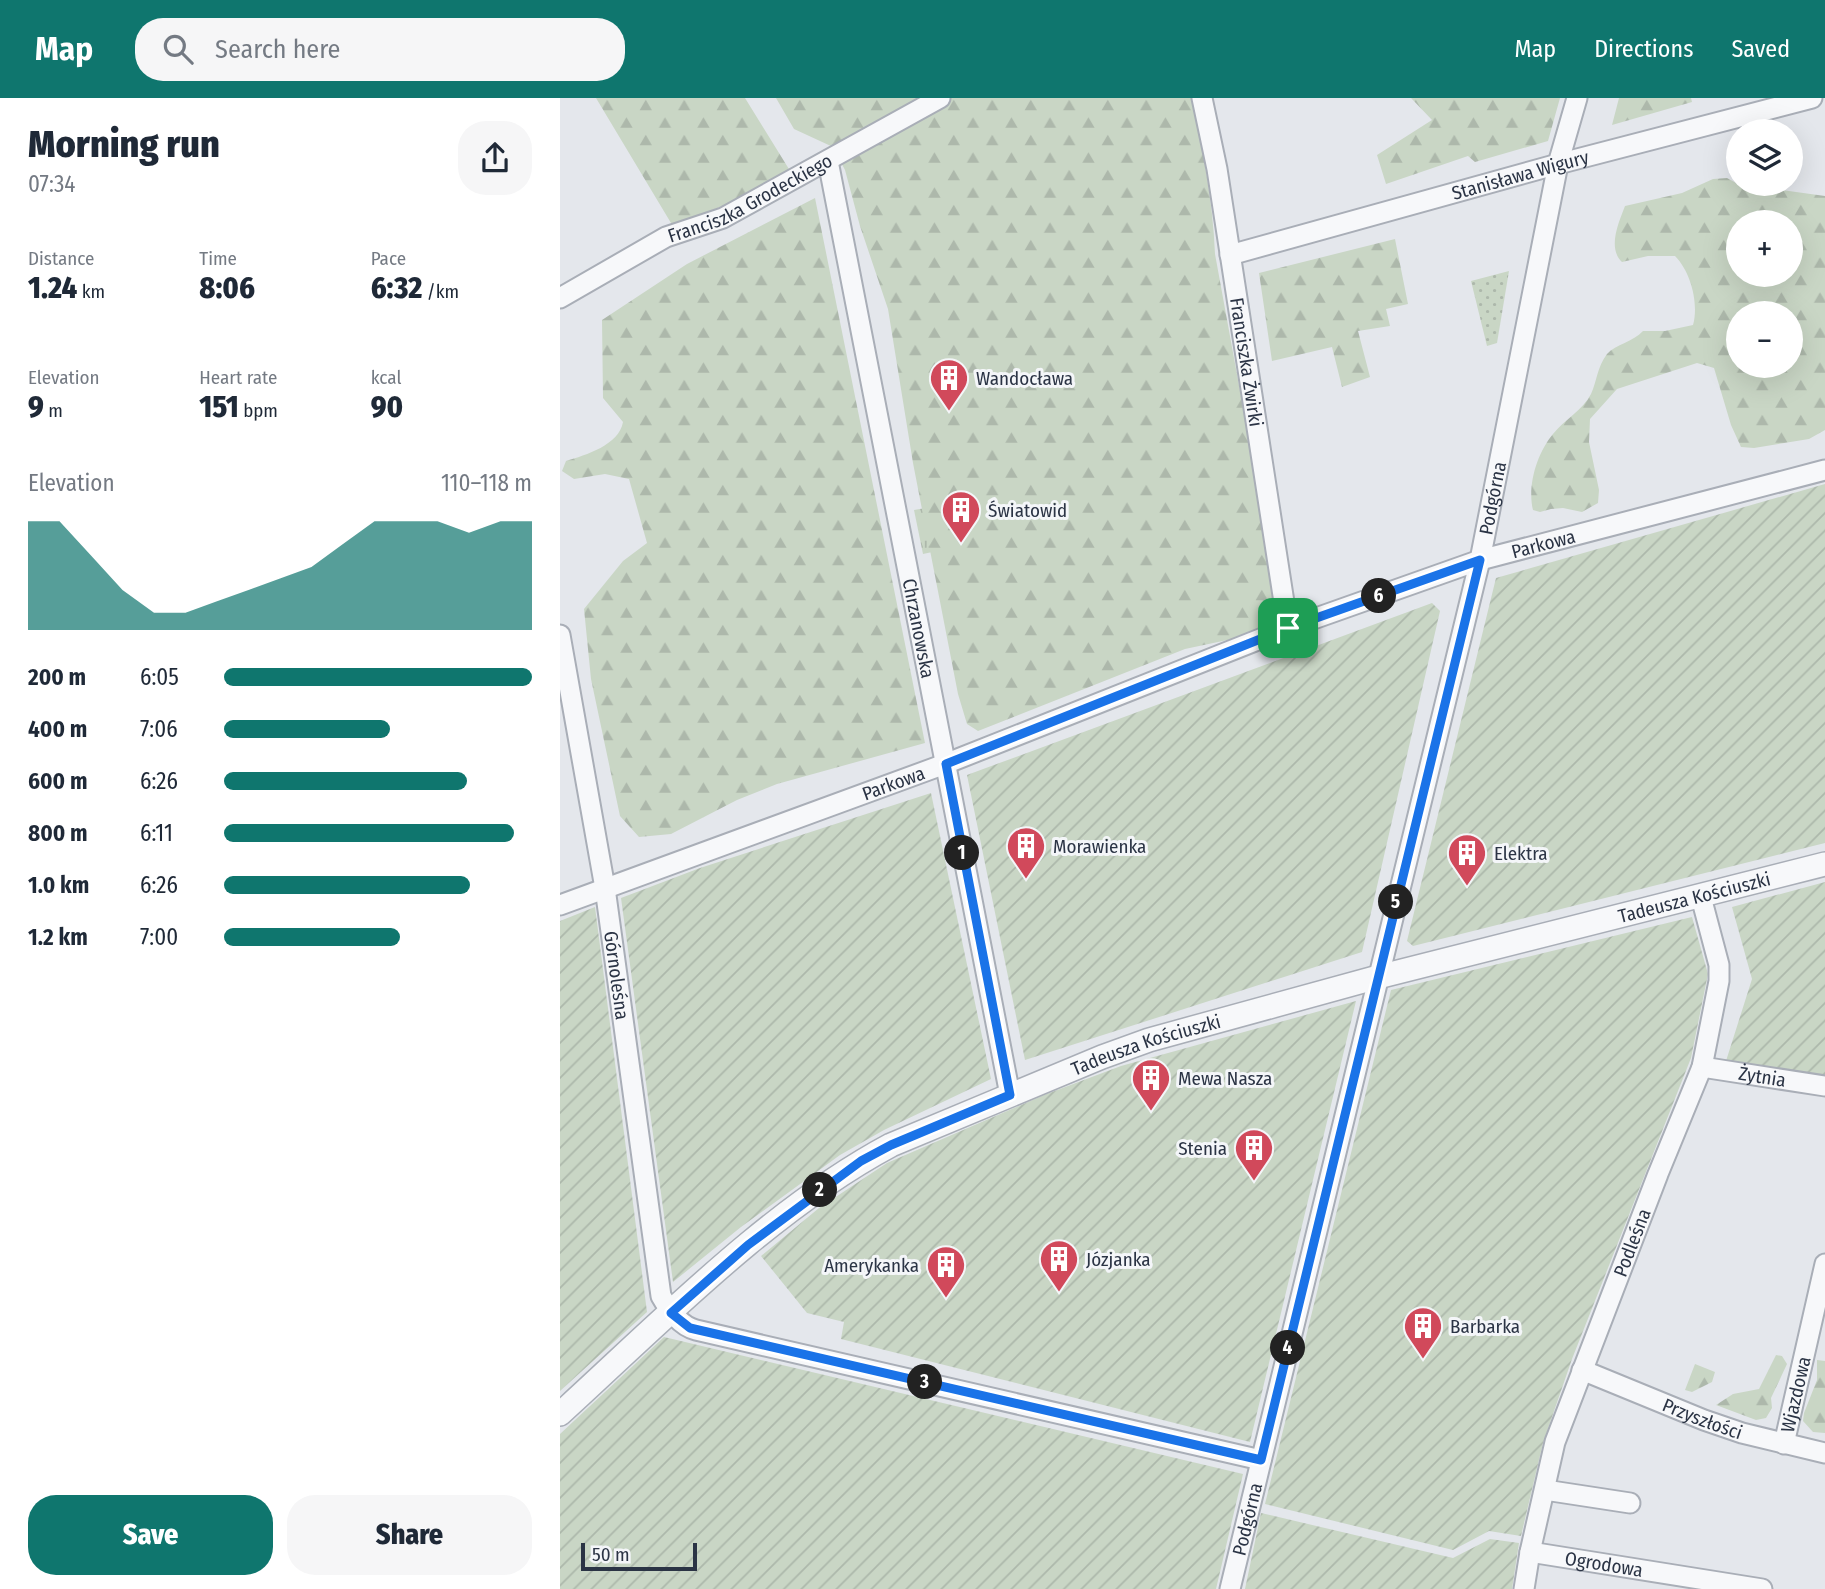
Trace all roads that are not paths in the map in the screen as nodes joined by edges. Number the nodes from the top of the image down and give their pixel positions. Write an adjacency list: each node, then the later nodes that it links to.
1 (940, 98): 5 (street, Franciszka Grodeckiego)
2 (1202, 98): 7 (street, Franciszka Żwirki)
3 (1577, 98): 6 (street, Podgórna)
4 (1812, 98): 6 (street, Stanisława Wigury)
5 (828, 161): 8 (street, Franciszka Grodeckiego); 13 (street, Chrzanowska)
6 (1558, 164): 7 (street, Stanisława Wigury); 10 (street, Podgórna)
7 (1230, 255): 11 (street, Franciszka Żwirki)
8 (560, 298)
9 (1825, 470): 10 (street, Parkowa)
10 (1480, 560): 11 (street, Parkowa); 18 (street, Podgórna)
11 (1288, 628): 13 (street, Parkowa)
12 (560, 635): 15 (street, Górnoleśna)
13 (946, 764): 15 (street, Parkowa); 21 (street, Chrzanowska)
14 (1825, 864): 16 (street, Tadeusza Kościuszki)
15 (605, 888): 17 (street, Parkowa); 23 (street, Górnoleśna)
16 (1701, 897): 18 (street, Tadeusza Kościuszki); 19 (street, Podleśna)
17 (560, 905)
18 (1378, 977): 21 (street, Tadeusza Kościuszki); 28 (street, Podgórna)
19 (1702, 1067): 20 (street, Żytnia); 24 (street, Podleśna)
20 (1825, 1086)
21 (1010, 1095): 23 (street, Tadeusza Kościuszki)
22 (1825, 1264): 26 (street, Wjazdowa)
23 (671, 1313): 25 (street, Tadeusza Kościuszki); 28 (street)
24 (1582, 1370): 26 (street, Przyszłości); 29 (street, Podleśna)
25 (560, 1414)
26 (1784, 1444): 27 (street, Przyszłości)
27 (1825, 1453)
28 (1261, 1460): 32 (street, Podgórna)
29 (1545, 1490): 30 (street); 31 (street, Podleśna)
30 (1630, 1503)
31 (1530, 1552): 33 (street, Podleśna); 34 (street, Ogrodowa)
32 (1230, 1589)
33 (1524, 1589)
34 (1762, 1589)

